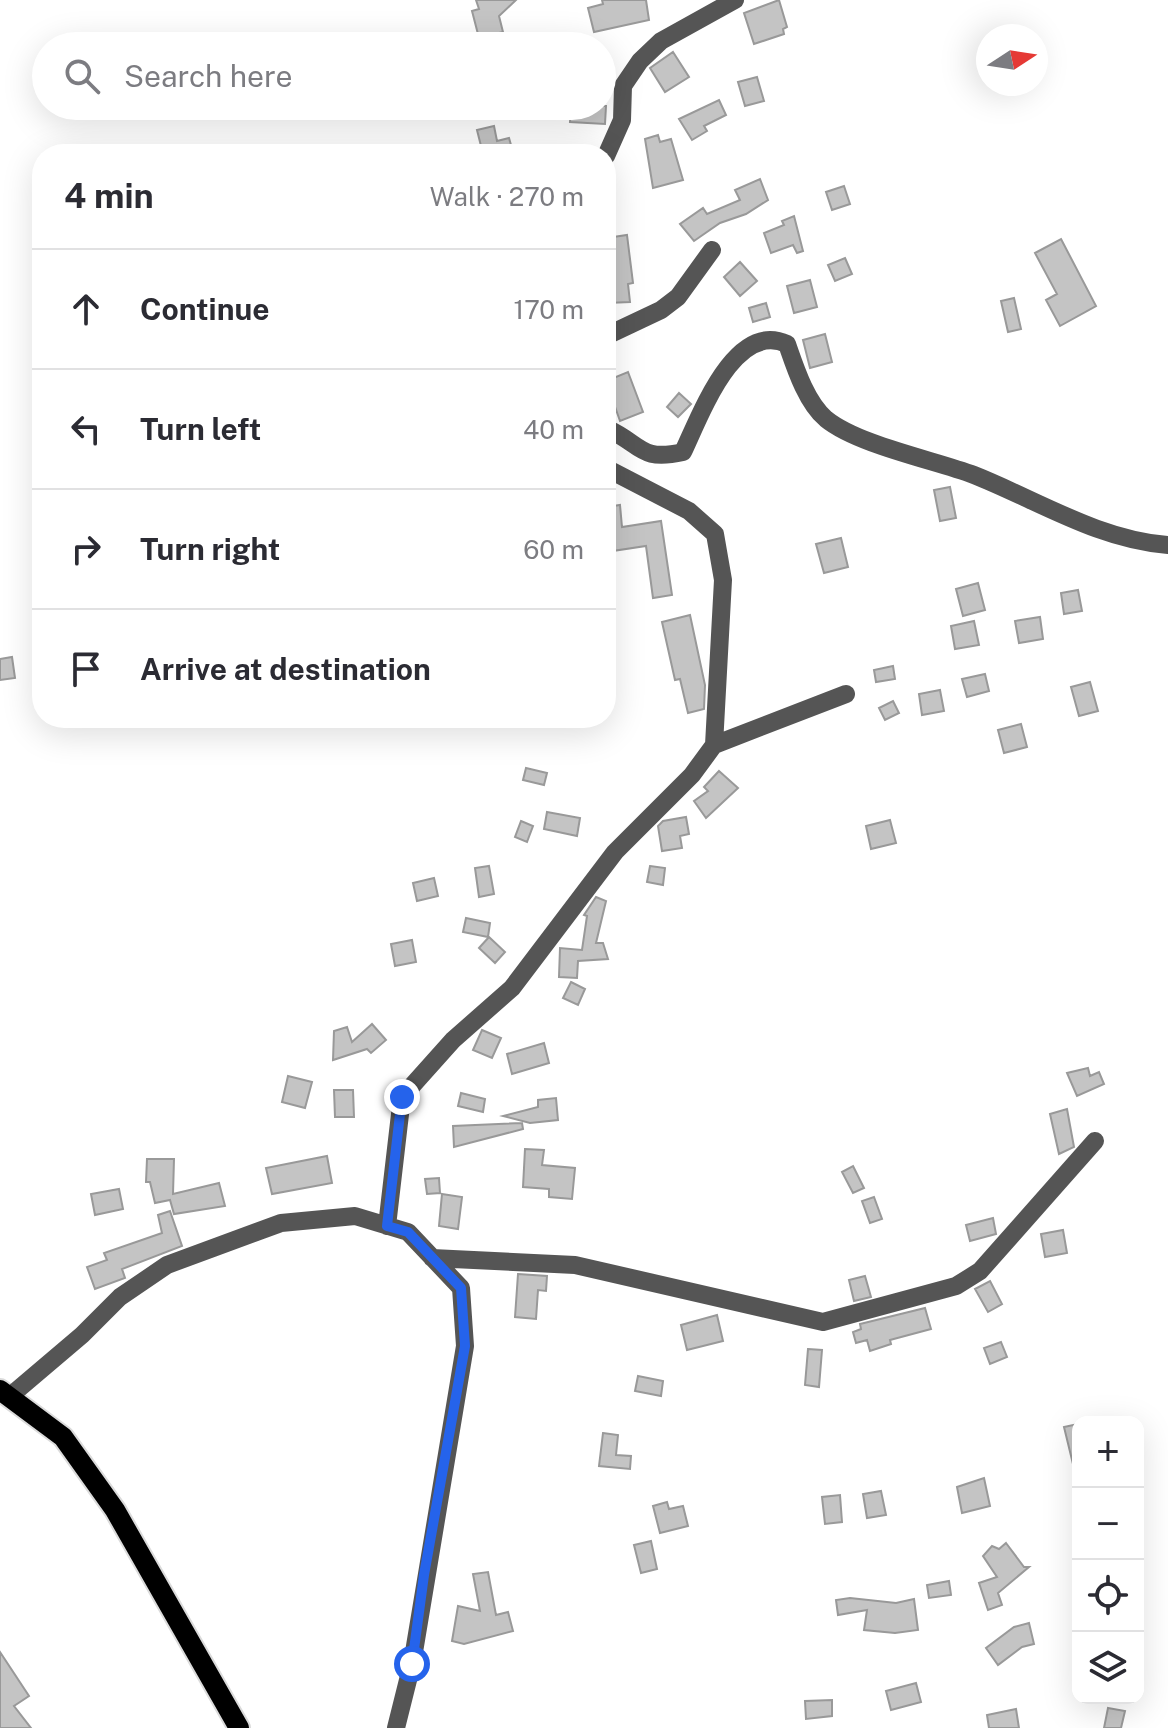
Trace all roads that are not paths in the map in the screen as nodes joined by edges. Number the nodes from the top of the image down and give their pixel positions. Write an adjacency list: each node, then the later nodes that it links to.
1 (735, 0): 2 (street)
2 (611, 144)
3 (712, 250): 4 (street)
4 (616, 331)
5 (616, 435): 7 (street)
6 (616, 473): 9 (street)
7 (1168, 545)
8 (846, 694): 9 (street)
9 (714, 745): 11 (street)
10 (1095, 1141): 12 (street)
11 (387, 1226): 12 (street); 13 (street)
12 (432, 1258): 15 (street)
13 (4, 1394): 14 (main road)
14 (239, 1728)
15 (396, 1728)

